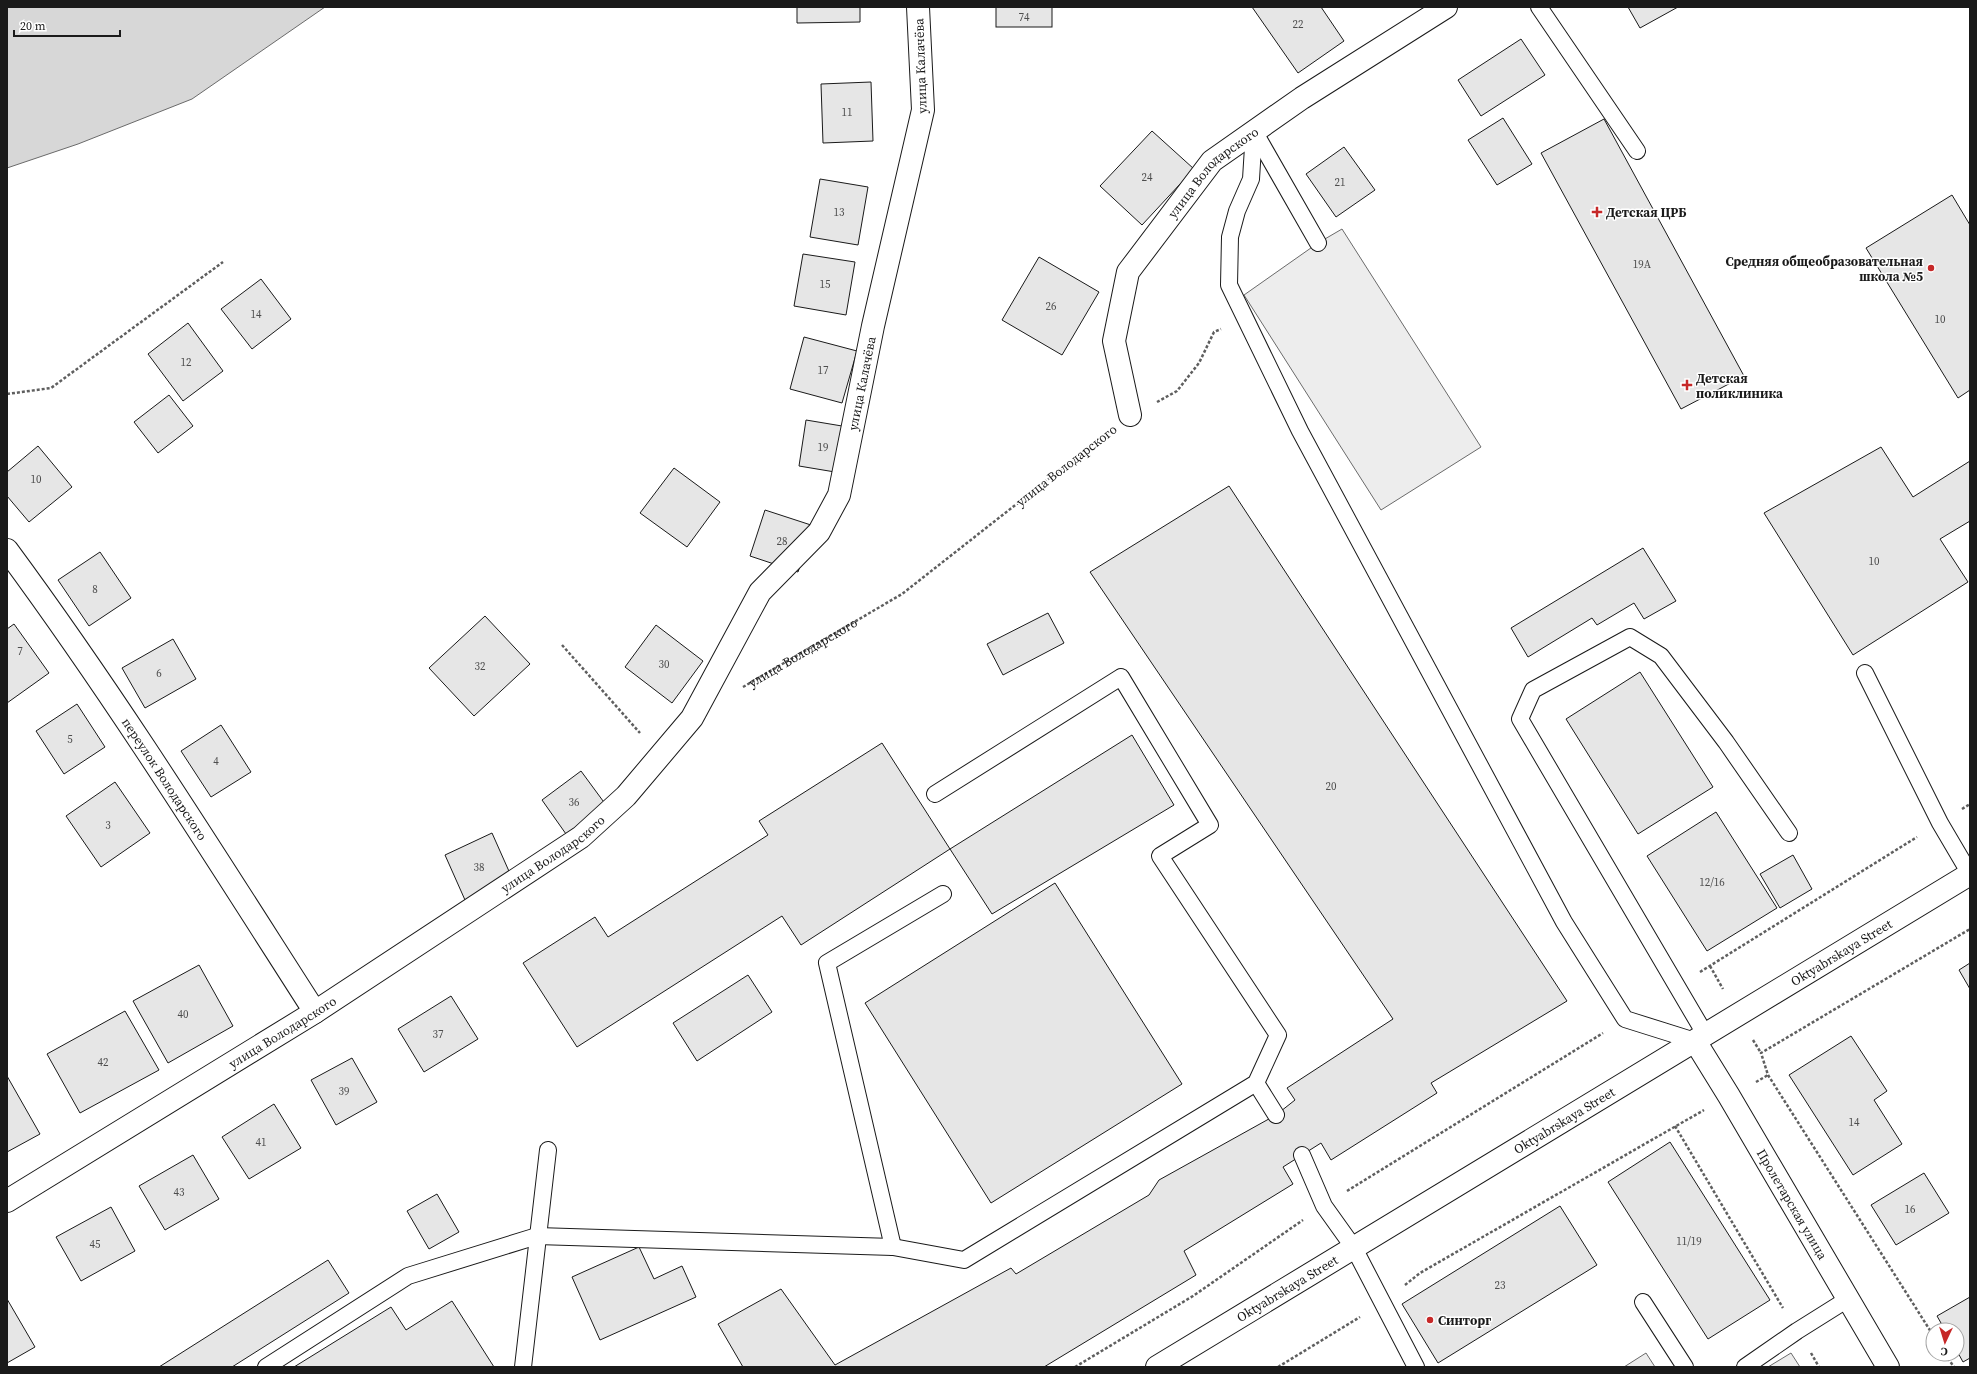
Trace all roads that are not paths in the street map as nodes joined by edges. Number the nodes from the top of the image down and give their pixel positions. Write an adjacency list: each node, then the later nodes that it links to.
1 (918, 7): 10 (street, улица Калачёва)
2 (1446, 7): 4 (street, улица Володарского)
3 (1539, 7): 5 (lane)
4 (1254, 131): 6 (lane); 7 (street, улица Володарского); 16 (lane)
5 (1637, 151)
6 (1318, 242)
7 (1130, 415)
8 (7, 550): 15 (street, переулок Володарского)
9 (1865, 673): 13 (lane)
10 (692, 718): 15 (street, улица Володарского)
11 (935, 794): 17 (lane)
12 (1789, 833): 16 (lane)
13 (1970, 874): 16 (street, Oktyabrskaya Street)
14 (943, 894): 23 (lane)
15 (315, 1012): 21 (street, улица Володарского)
16 (1700, 1038): 24 (street, Oktyabrskaya Street); 25 (street, Пролетарская улица)
17 (1256, 1083): 18 (lane); 23 (lane)
18 (1276, 1115)
19 (548, 1150): 22 (lane)
20 (1302, 1155): 24 (lane)
21 (7, 1201)
22 (537, 1236): 23 (lane); 27 (lane); 28 (lane)
23 (893, 1247)
24 (1354, 1248): 29 (street, Oktyabrskaya Street); 30 (lane)
25 (1848, 1299): 32 (lane); 33 (street, Пролетарская улица)
26 (1643, 1302): 31 (lane)
27 (266, 1367)
28 (523, 1367)
29 (1157, 1367)
30 (1416, 1367)
31 (1685, 1367)
32 (1745, 1367)
33 (1888, 1367)

